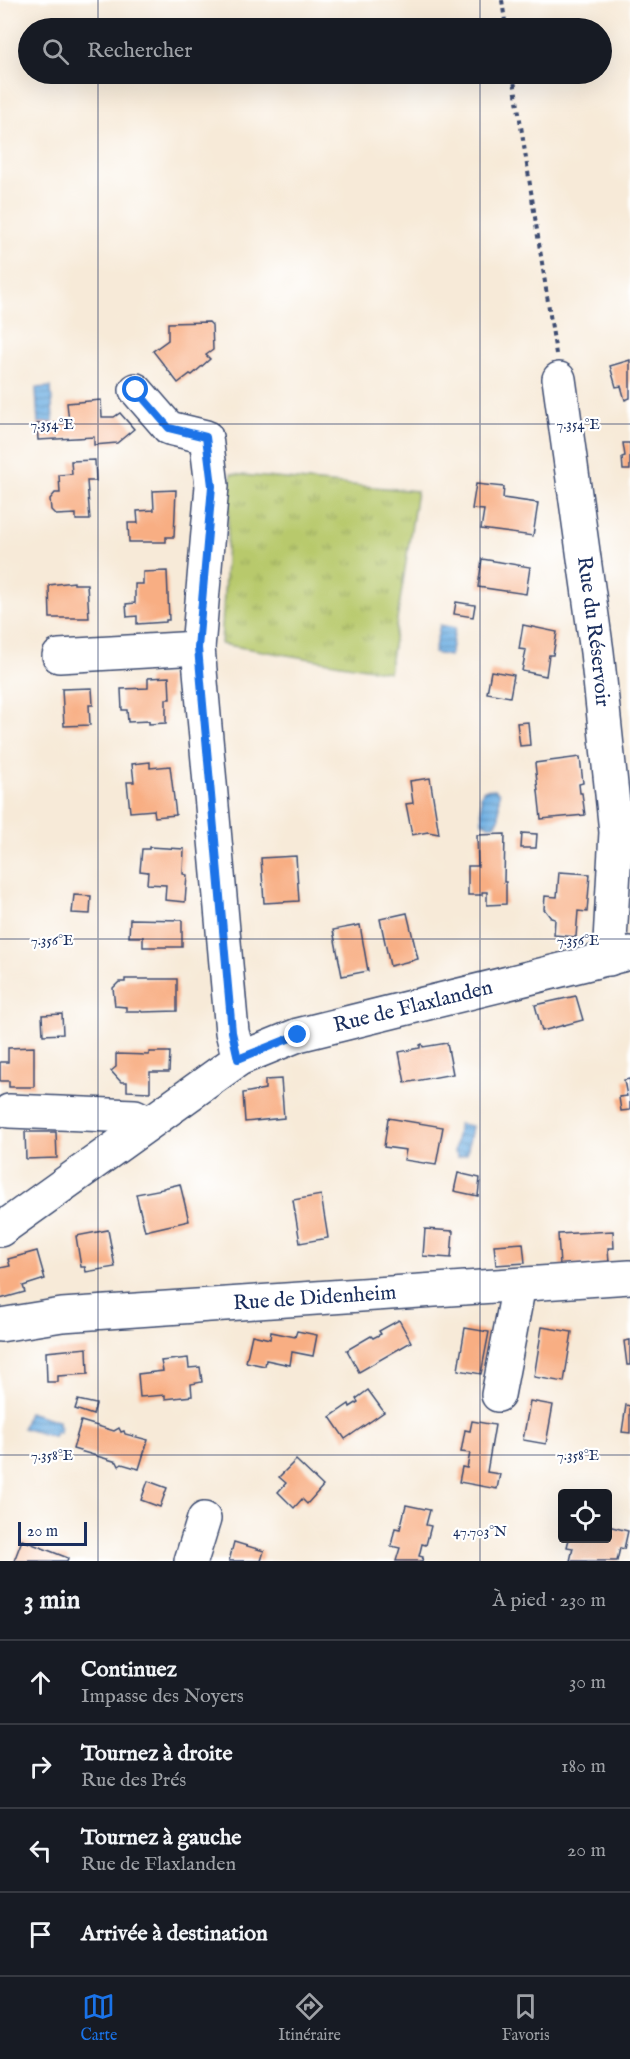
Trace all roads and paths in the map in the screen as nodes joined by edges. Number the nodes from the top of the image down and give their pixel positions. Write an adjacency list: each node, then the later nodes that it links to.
1 (502, 0): 2 (path)
2 (505, 18)
3 (515, 84): 4 (path)
4 (559, 379): 8 (street, Rue du Réservoir)
5 (136, 390): 6 (street)
6 (198, 648): 7 (street); 9 (street)
7 (59, 656)
8 (620, 956): 9 (street, Rue de Flaxlanden)
9 (238, 1059): 11 (street, Rue de Flaxlanden)
10 (9, 1111): 11 (street)
11 (149, 1123): 12 (street, Rue de Flaxlanden)
12 (0, 1230)
13 (630, 1277): 14 (street, Rue de Didenheim)
14 (519, 1285): 15 (street, Rue de Didenheim); 16 (street)
15 (0, 1325)
16 (498, 1395)
17 (204, 1520): 18 (street)
18 (191, 1561)

